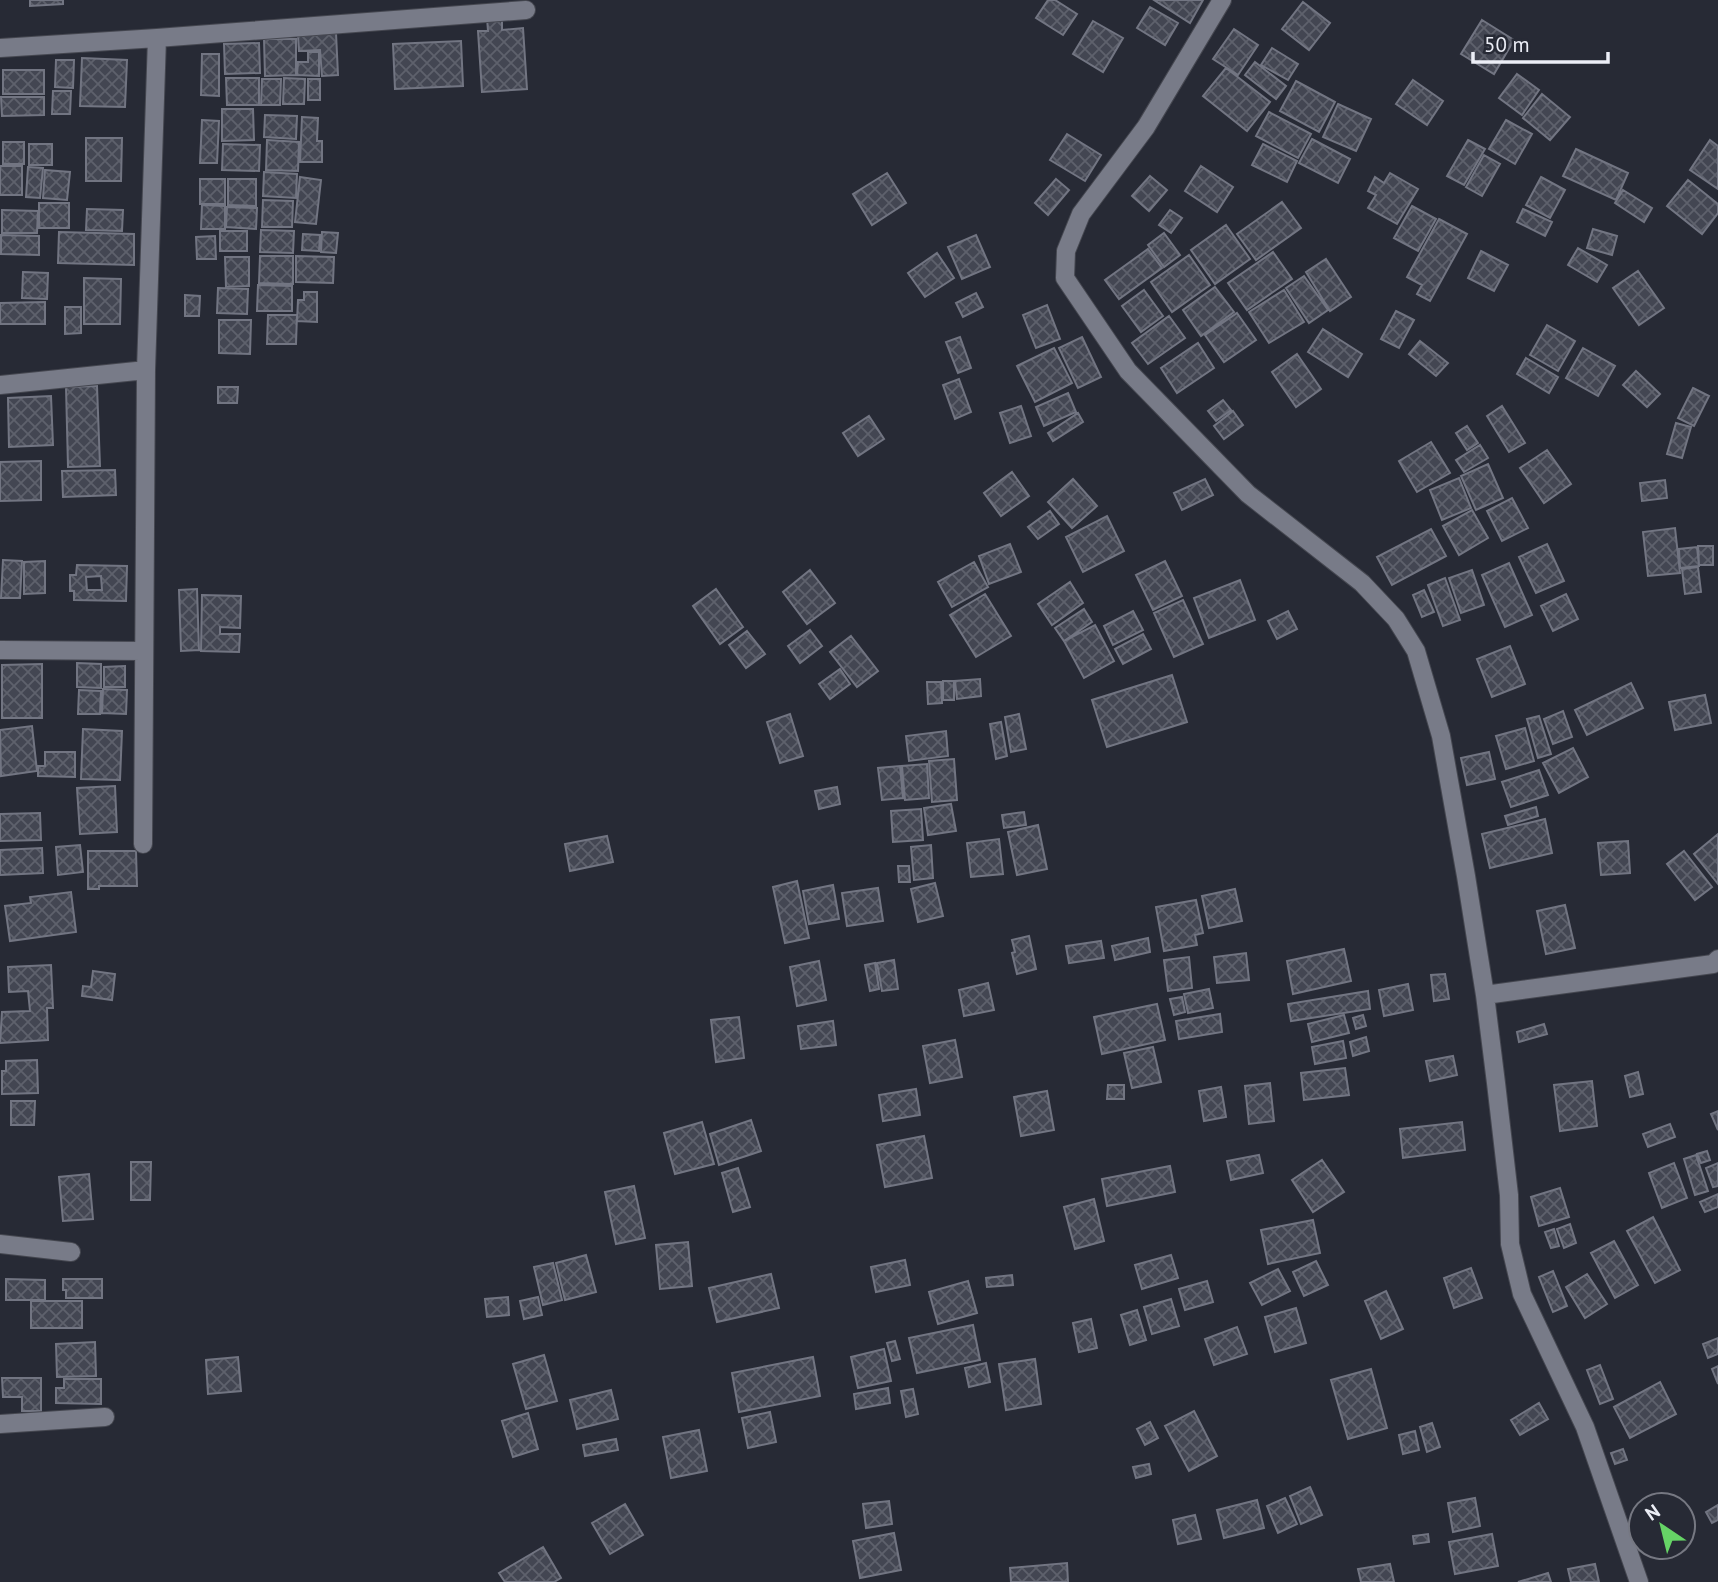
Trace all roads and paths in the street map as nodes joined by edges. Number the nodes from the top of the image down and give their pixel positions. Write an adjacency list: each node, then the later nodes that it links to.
1 (1222, 0): 11 (street)
2 (526, 10): 3 (street)
3 (157, 38): 4 (street); 5 (street)
4 (0, 48)
5 (146, 370): 6 (street); 8 (street)
6 (0, 385)
7 (0, 650): 8 (street)
8 (143, 651): 9 (street)
9 (143, 844)
10 (1718, 959): 11 (street)
11 (1485, 995): 16 (street)
12 (0, 1244): 13 (street)
13 (71, 1252)
14 (105, 1417): 15 (street)
15 (0, 1424)
16 (1639, 1582)

